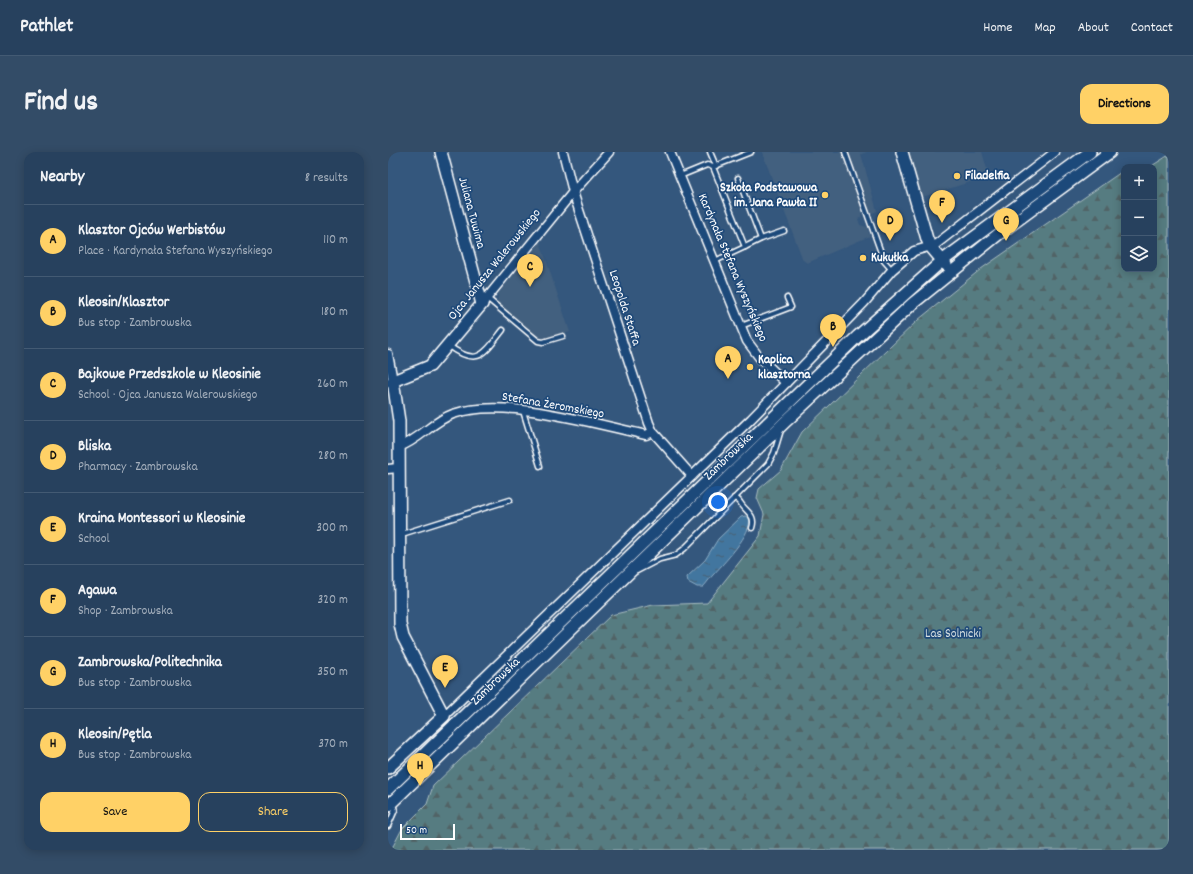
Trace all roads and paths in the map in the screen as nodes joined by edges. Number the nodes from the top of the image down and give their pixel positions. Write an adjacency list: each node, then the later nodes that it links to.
1 (441, 152): 25 (main road, Juliana Tuwima)
2 (562, 152): 15 (street, Leopolda Staffa)
3 (609, 152): 15 (street, Ojca Janusza Walerowskiego)
4 (670, 152): 13 (street, Kardynała Stefana Wyszyńskiego)
5 (710, 152): 12 (lane)
6 (751, 152): 12 (lane)
7 (845, 152): 22 (lane)
8 (902, 152): 18 (main road)
9 (1055, 152): 18 (street, Zambrowska)
10 (1090, 152): 21 (main road, Zambrowska)
11 (1110, 152): 23 (main road, Zambrowska)
12 (715, 166): 13 (lane); 19 (lane)
13 (680, 176): 20 (street, Kardynała Stefana Wyszyńskiego)
14 (738, 178): 17 (lane)
15 (573, 192): 25 (street, Ojca Janusza Walerowskiego); 35 (street, Leopolda Staffa)
16 (784, 231): 17 (lane)
17 (760, 239): 19 (lane)
18 (930, 246): 21 (main road); 22 (street, Zambrowska)
19 (745, 247): 20 (lane)
20 (714, 261): 26 (street, Kardynała Stefana Wyszyńskiego)
21 (942, 261): 23 (main road); 47 (main road, Zambrowska)
22 (892, 270): 32 (street, Zambrowska)
23 (951, 271): 34 (main road, Zambrowska)
24 (787, 298): 26 (lane)
25 (484, 301): 28 (lane); 29 (main road, Ojca Janusza Walerowskiego)
26 (741, 326): 32 (street, Kardynała Stefana Wyszyńskiego)
27 (503, 330): 29 (lane)
28 (563, 336)
29 (448, 344): 31 (main road, Ojca Janusza Walerowskiego)
30 (388, 354): 31 (street)
31 (391, 382): 36 (main road)
32 (786, 383): 39 (street, Zambrowska)
33 (523, 411): 35 (street, Stefana Żeromskiego); 36 (street, Stefana Żeromskiego); 37 (lane)
34 (785, 422): 40 (lane); 44 (main road, Zambrowska)
35 (653, 432): 39 (street)
36 (399, 447): 38 (main road)
37 (540, 466)
38 (393, 468): 43 (main road)
39 (692, 476): 45 (street, Zambrowska)
40 (734, 498): 42 (lane); 44 (lane)
41 (510, 500): 43 (lane)
42 (752, 528)
43 (399, 535): 45 (main road)
44 (621, 581): 48 (main road, Zambrowska)
45 (444, 716): 46 (main road, Zambrowska)
46 (388, 768)
47 (388, 789)
48 (390, 804): 49 (lane)
49 (388, 826)

